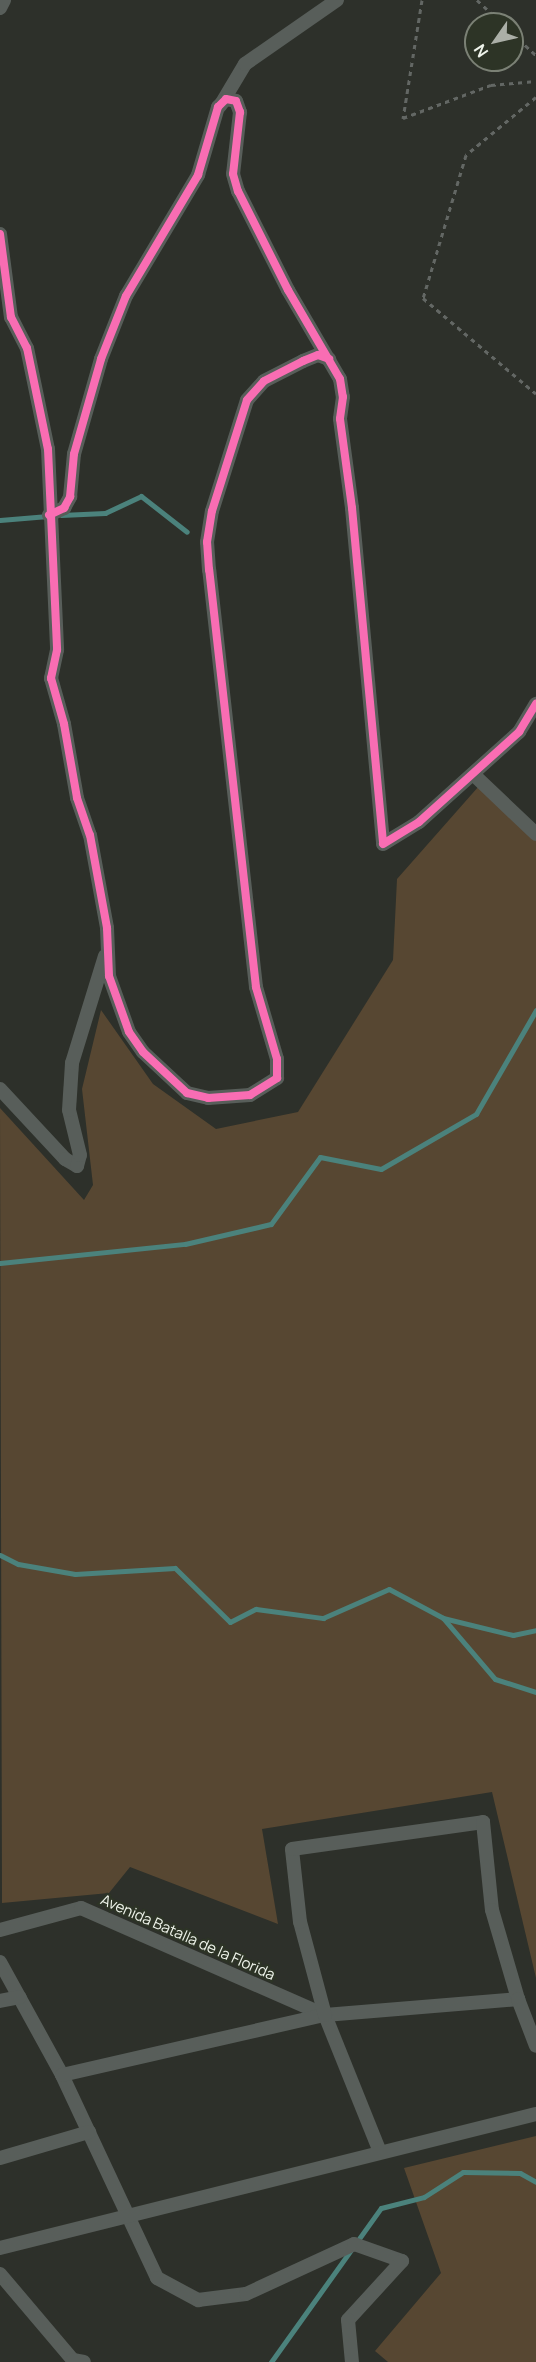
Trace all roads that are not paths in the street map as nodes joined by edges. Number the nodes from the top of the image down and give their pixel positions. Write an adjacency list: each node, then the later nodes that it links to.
1 (4, 0): 3 (street)
2 (337, 0): 4 (street)
3 (0, 8)
4 (218, 107): 6 (street); 7 (street)
5 (0, 234): 7 (street)
6 (329, 359): 9 (street); 11 (street)
7 (49, 515): 11 (street)
8 (536, 704): 9 (street)
9 (473, 774): 10 (street)
10 (536, 834)
11 (108, 949): 14 (street)
12 (0, 1081): 14 (street)
13 (0, 1089): 14 (street)
14 (12, 1099)
15 (0, 1930): 20 (street, Avenida Batalla de la Florida)
16 (0, 1962): 17 (street)
17 (20, 1997): 19 (street); 22 (street)
18 (518, 1999): 20 (street); 20 (street); 21 (street)
19 (0, 2001)
20 (325, 2015): 22 (street); 25 (street)
21 (536, 2046)
22 (62, 2075): 24 (street)
23 (536, 2114): 25 (street)
24 (89, 2132): 26 (street); 27 (street)
25 (380, 2152): 27 (street)
26 (0, 2158)
27 (128, 2214): 28 (street); 31 (street)
28 (0, 2248)
29 (0, 2274): 30 (street)
30 (84, 2362)
31 (352, 2362)

